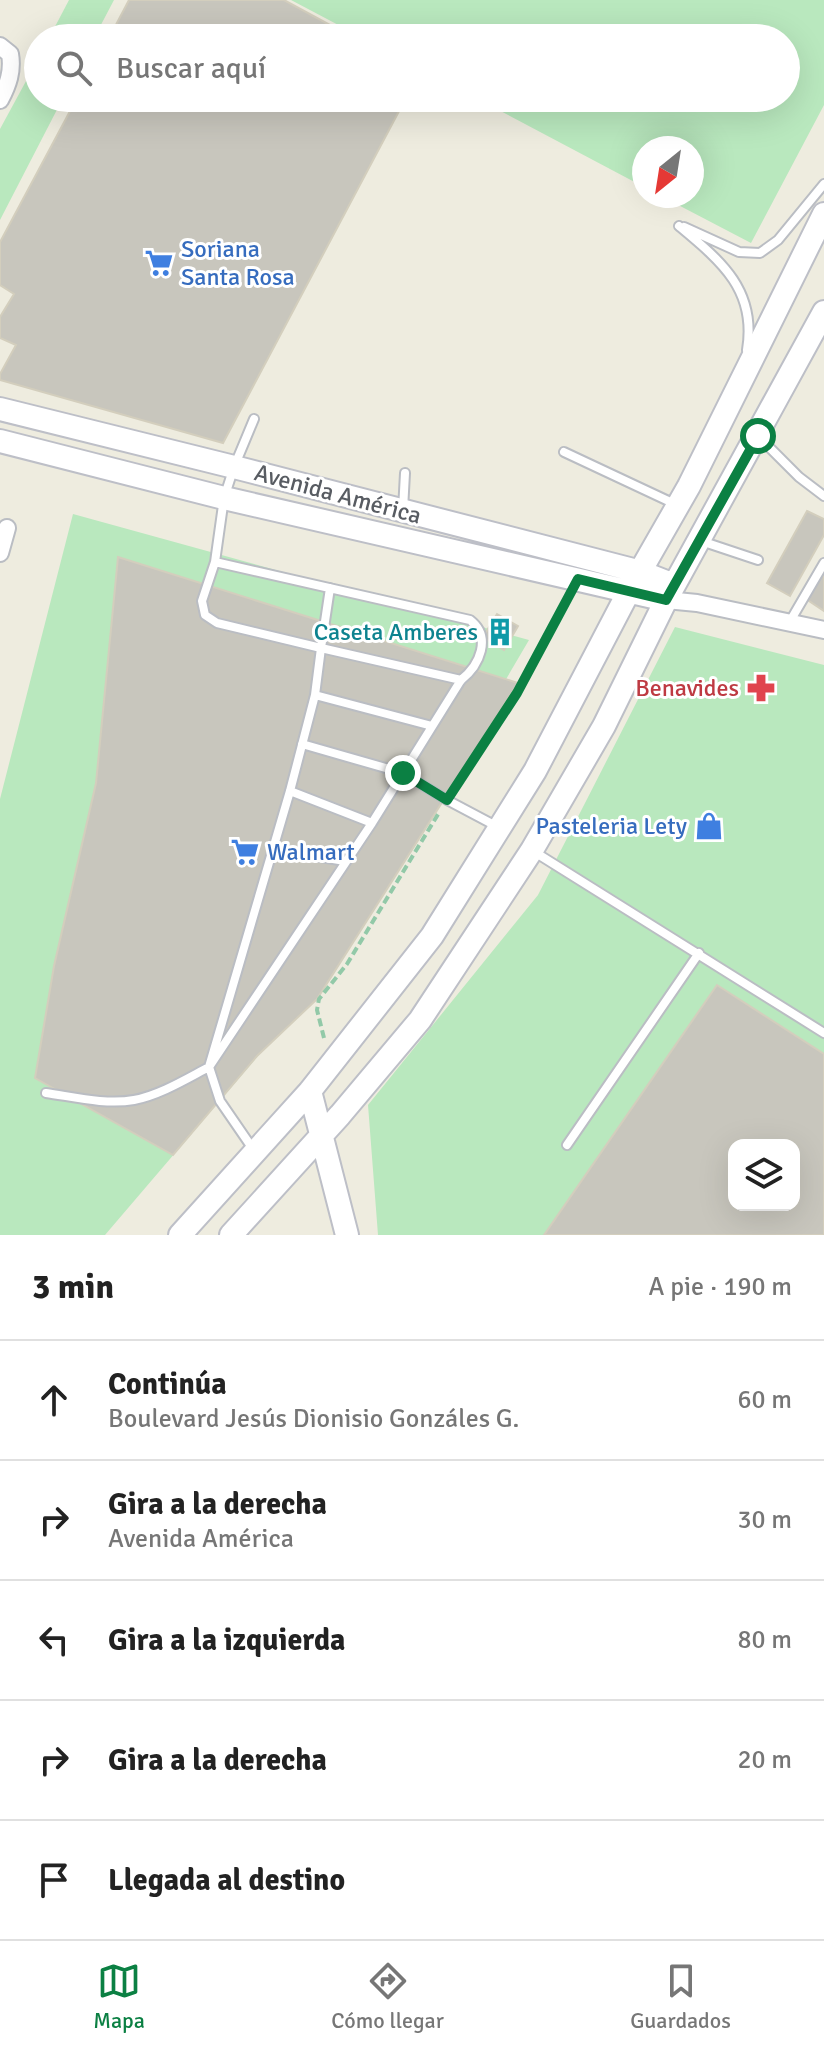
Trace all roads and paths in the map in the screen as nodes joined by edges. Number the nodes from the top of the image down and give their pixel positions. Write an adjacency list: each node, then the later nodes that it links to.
1 (3, 48): 2 (street)
2 (0, 100)
3 (824, 184): 6 (lane)
4 (824, 214): 6 (main road)
5 (824, 312): 9 (main road)
6 (740, 387): 16 (main road)
7 (0, 409): 12 (main road, Avenida América)
8 (254, 419): 12 (lane)
9 (758, 436): 14 (lane); 19 (main road)
10 (0, 441): 15 (main road, Avenida América)
11 (564, 452): 16 (lane)
12 (234, 467): 15 (lane); 17 (main road, Avenida América)
13 (405, 473): 17 (lane)
14 (824, 496)
15 (224, 498): 22 (lane); 24 (main road, Avenida América)
16 (678, 506): 25 (main road)
17 (403, 511): 25 (main road, Avenida América)
18 (10, 528): 20 (street)
19 (699, 540): 21 (lane); 27 (main road)
20 (0, 553)
21 (758, 560)
22 (215, 562): 26 (lane); 30 (lane)
23 (824, 563): 28 (lane)
24 (578, 579): 25 (main road, Avenida América); 37 (path)
25 (635, 582): 27 (main road, Avenida América); 39 (main road)
26 (330, 588): 30 (lane); 31 (lane)
27 (670, 593): 28 (street); 41 (main road)
28 (789, 623): 29 (street)
29 (824, 630)
30 (321, 648): 31 (lane); 32 (lane)
31 (461, 680): 33 (lane)
32 (315, 695): 33 (lane); 34 (lane)
33 (432, 726): 35 (lane)
34 (302, 744): 35 (lane); 36 (lane)
35 (403, 773): 37 (lane); 38 (lane)
36 (290, 791): 38 (lane); 40 (lane)
37 (447, 800): 39 (lane); 45 (path)
38 (372, 823): 42 (lane)
39 (499, 828): 45 (main road)
40 (273, 849): 42 (lane); 46 (lane)
41 (532, 850): 43 (lane); 49 (main road)
42 (345, 861): 46 (lane)
43 (699, 953): 44 (lane); 50 (lane)
44 (824, 1033)
45 (331, 1064): 47 (main road)
46 (209, 1067): 48 (lane); 51 (lane)
47 (310, 1091): 49 (main road); 51 (main road)
48 (46, 1093)
49 (321, 1135): 53 (main road); 54 (main road)
50 (567, 1145)
51 (255, 1152): 52 (main road)
52 (180, 1235)
53 (231, 1235)
54 (347, 1235)

